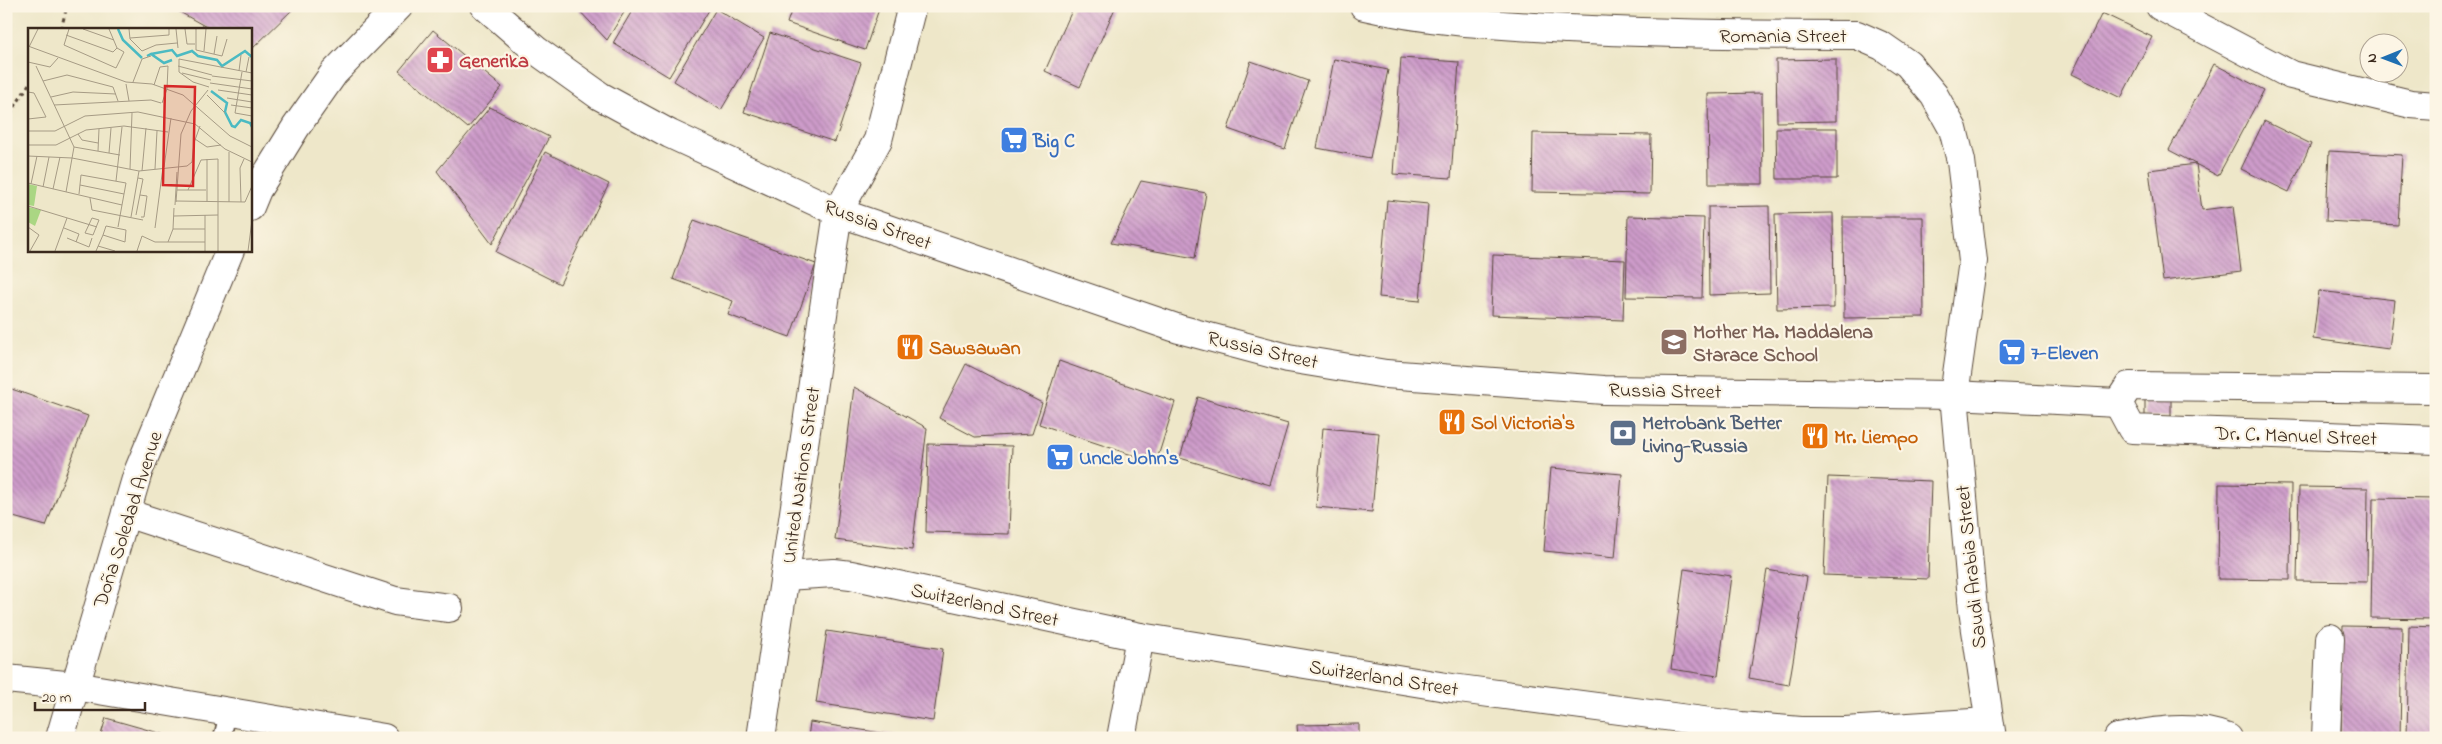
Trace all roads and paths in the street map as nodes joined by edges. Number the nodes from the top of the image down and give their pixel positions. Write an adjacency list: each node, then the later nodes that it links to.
1 (67, 6): 7 (path)
2 (399, 6): 11 (street)
3 (485, 6): 12 (street, Russia Street)
4 (912, 6): 12 (street)
5 (1364, 6): 15 (street, Romania Street)
6 (2160, 6): 9 (street)
7 (61, 28)
8 (28, 86): 10 (path)
9 (2436, 106)
10 (6, 121)
11 (251, 205)
12 (838, 212): 15 (street, Russia Street); 19 (street, United Nations Street)
13 (230, 251): 18 (street, Doña Soledad Avenue)
14 (2436, 389): 16 (street)
15 (1954, 395): 16 (street, Russia Street); 26 (street, Saudi Arabia Street)
16 (2118, 403): 17 (street, Dr. C. Manuel Street)
17 (2436, 440)
18 (126, 513): 20 (street); 24 (street, Doña Soledad Avenue)
19 (786, 576): 21 (street, Switzerland Street); 29 (street, United Nations Street)
20 (449, 608)
21 (1140, 637): 26 (street, Switzerland Street); 30 (street)
22 (2330, 638): 33 (street)
23 (6, 679): 24 (street)
24 (75, 686): 25 (street); 27 (street, Doña Soledad Avenue)
25 (225, 725): 28 (street)
26 (1990, 730)
27 (60, 738)
28 (384, 738)
29 (761, 738)
30 (1122, 738)
31 (2118, 738): 32 (street)
32 (2228, 738)
33 (2326, 738)

